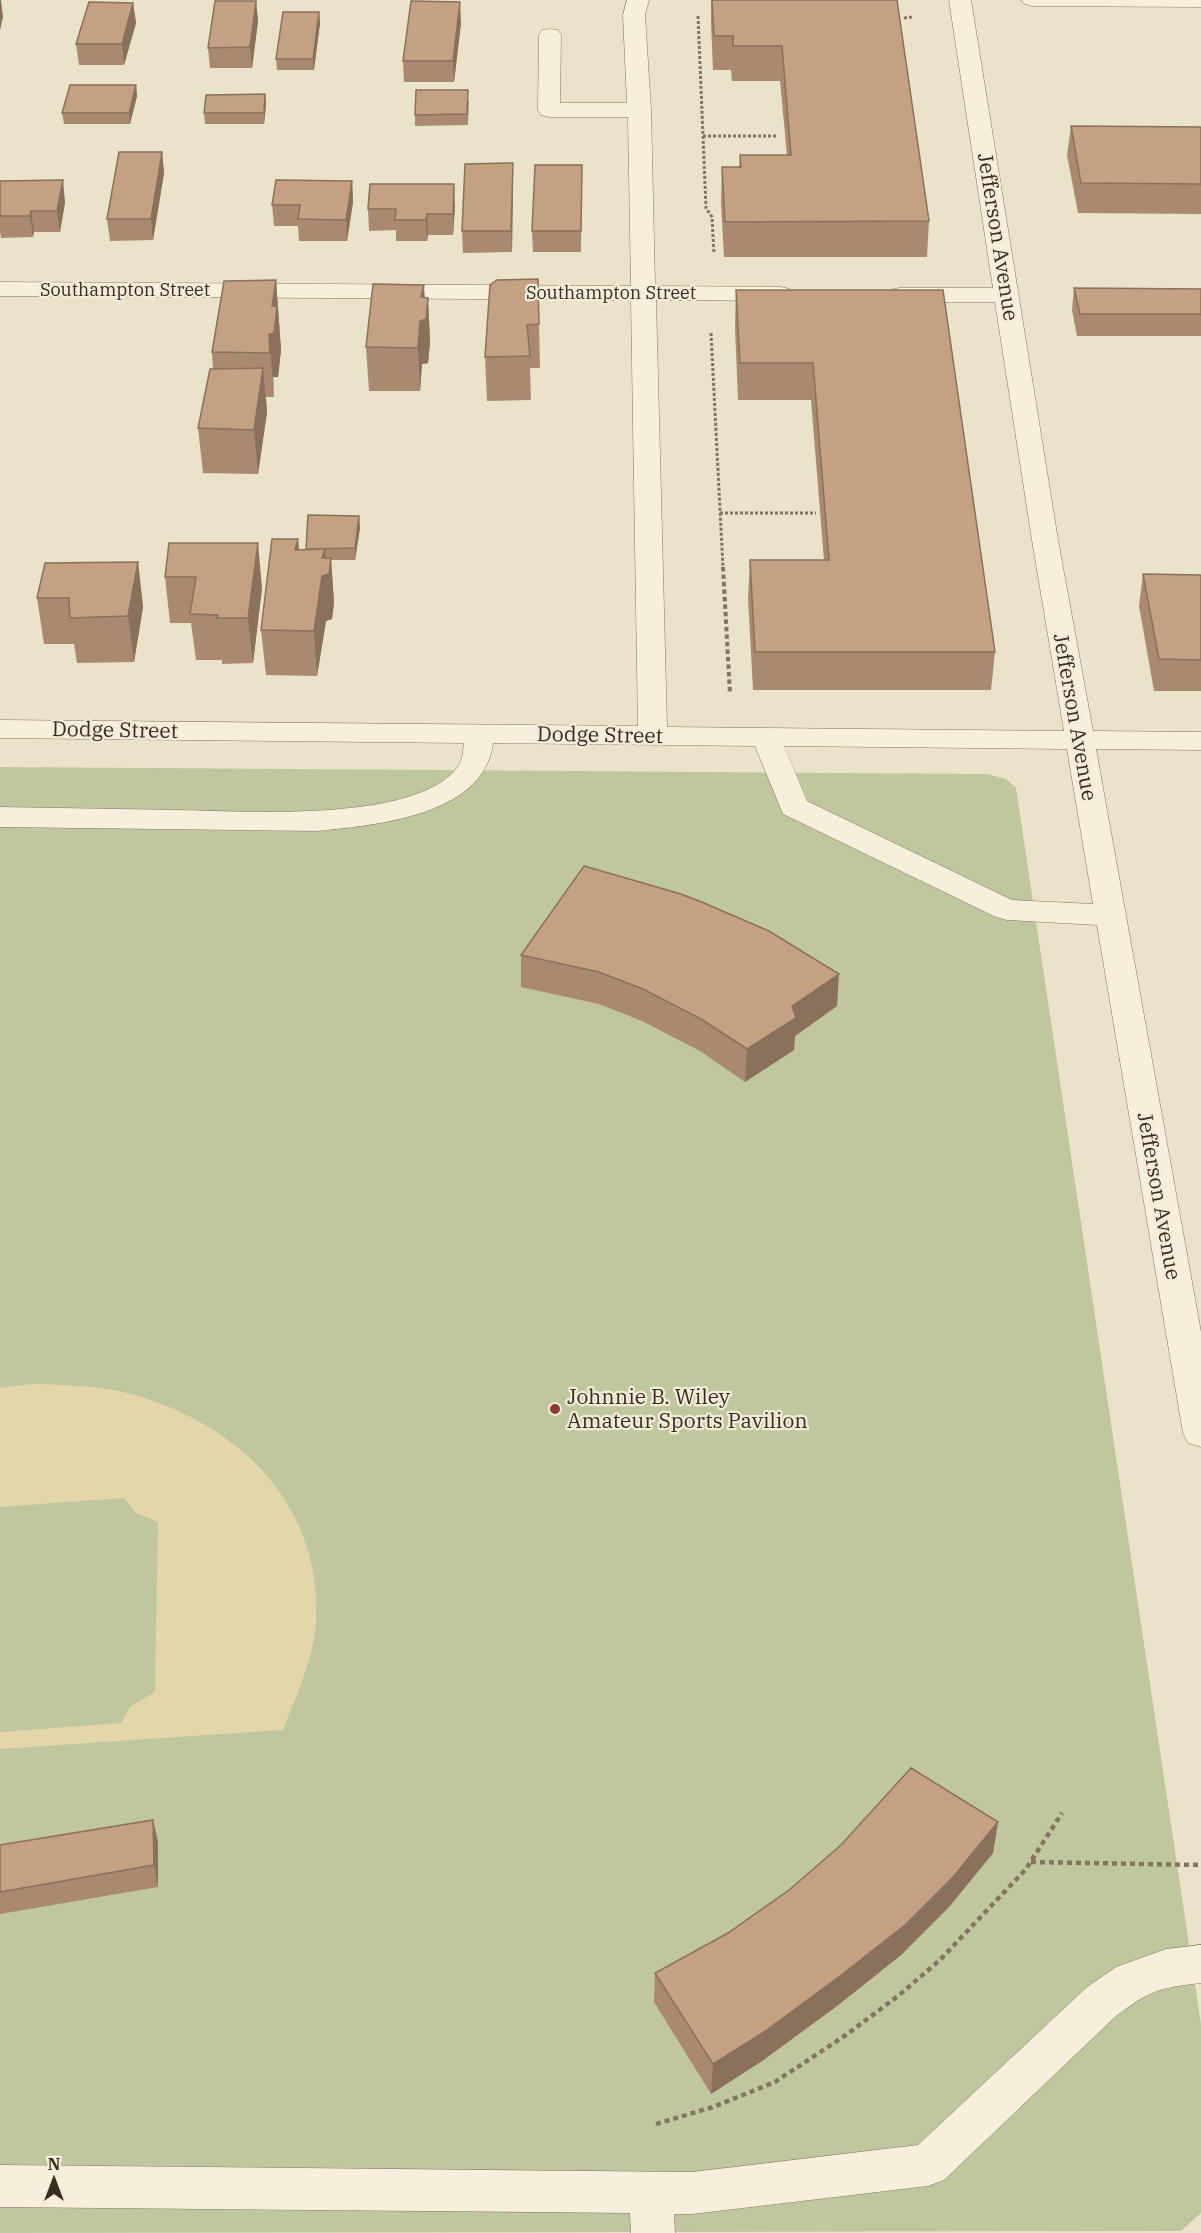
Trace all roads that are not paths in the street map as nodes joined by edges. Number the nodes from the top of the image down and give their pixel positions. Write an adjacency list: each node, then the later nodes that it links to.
1 (638, 0): 8 (street)
2 (944, 0): 3 (street)
3 (960, 0): 4 (street); 13 (street, Jefferson Avenue)
4 (975, 0)
5 (1032, 0): 6 (street)
6 (1201, 1)
7 (550, 35): 8 (street)
8 (640, 110): 10 (street)
9 (0, 289): 10 (street, Southampton Street)
10 (644, 294): 11 (street, Southampton Street); 16 (street)
11 (809, 294)
12 (880, 295): 13 (street)
13 (1007, 295): 18 (street, Jefferson Avenue)
14 (0, 729): 15 (street, Dodge Street)
15 (480, 734): 16 (street, Dodge Street); 20 (street)
16 (653, 736): 17 (street, Dodge Street)
17 (766, 737): 18 (street, Dodge Street); 21 (street)
18 (1078, 740): 19 (street, Dodge Street); 21 (street, Jefferson Avenue)
19 (1201, 741)
20 (0, 817)
21 (1110, 915): 22 (street, Jefferson Avenue)
22 (1201, 1432)
23 (1201, 1964): 25 (street)
24 (0, 2186): 25 (street)
25 (652, 2213)

